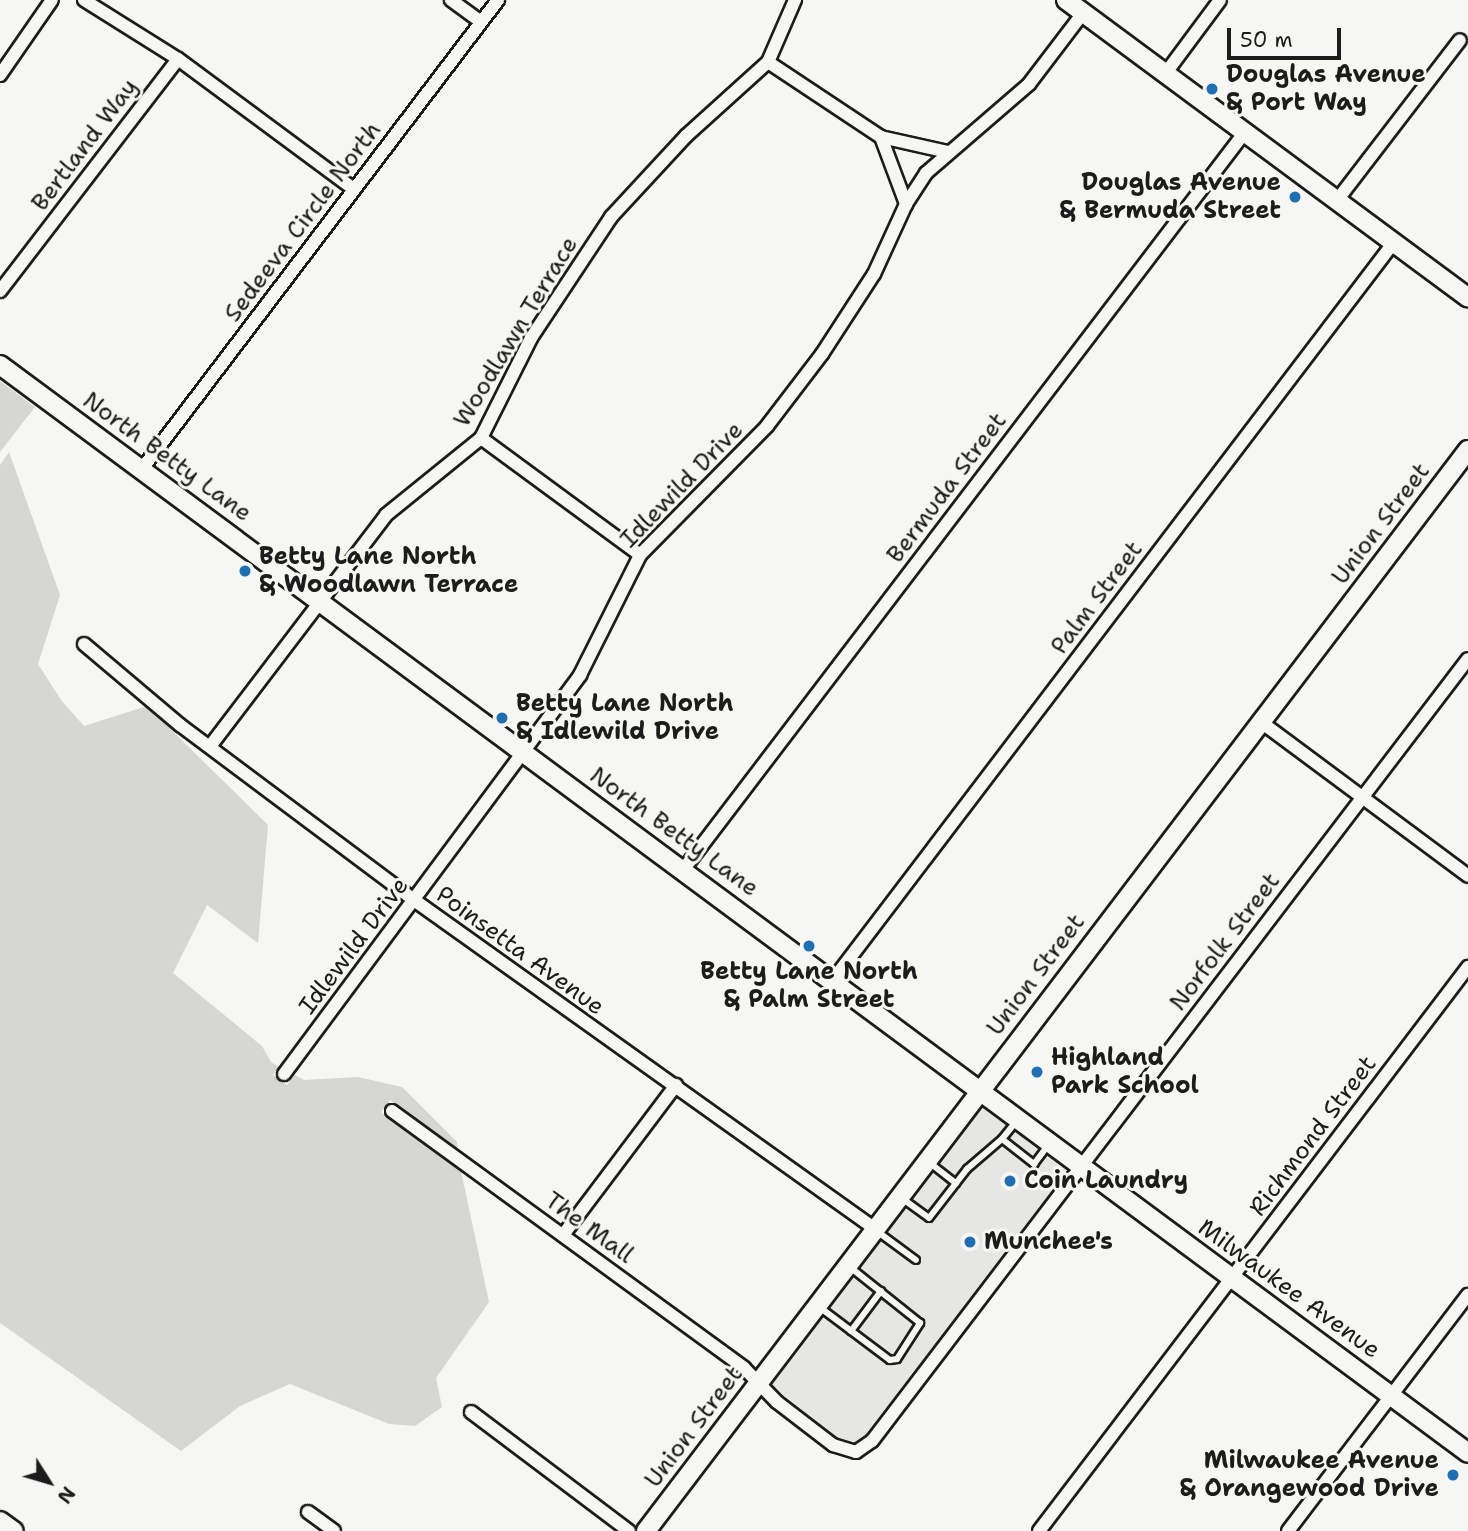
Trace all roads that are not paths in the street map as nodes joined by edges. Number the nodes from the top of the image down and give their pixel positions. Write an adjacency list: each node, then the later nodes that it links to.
1 (52, 0): 14 (street)
2 (84, 0): 11 (street)
3 (451, 0): 9 (street)
4 (498, 0): 9 (street, Sedeeva Circle North)
5 (795, 0): 12 (street, Woodlawn Terrace)
6 (1066, 0): 8 (street)
7 (1220, 0): 13 (street)
8 (1083, 13): 13 (street); 17 (street, Idlewild Drive)
9 (481, 22): 18 (street, Sedeeva Circle North)
10 (1460, 40): 19 (street)
11 (178, 59): 18 (street); 22 (street, Bertland Way)
12 (768, 62): 16 (street); 25 (street, Woodlawn Terrace)
13 (1165, 74): 15 (street)
14 (0, 75)
15 (1245, 132): 19 (street); 36 (street, Bermuda Street)
16 (881, 137): 17 (street); 20 (street)
17 (948, 152): 20 (street, Idlewild Drive)
18 (354, 189): 27 (street, Sedeeva Circle North)
19 (1338, 200): 21 (street)
20 (906, 204): 28 (street, Idlewild Drive)
21 (1394, 242): 23 (street); 40 (street, Palm Street)
22 (0, 291)
23 (1468, 297)
24 (0, 365): 27 (street, North Betty Lane)
25 (481, 438): 28 (street); 29 (street, Woodlawn Terrace)
26 (1468, 450): 32 (street, Union Street)
27 (142, 469): 29 (street, North Betty Lane)
28 (640, 555): 34 (street, Idlewild Drive)
29 (321, 601): 33 (street, Woodlawn Terrace); 34 (street, North Betty Lane)
30 (84, 645): 33 (street, Poinsetta Avenue)
31 (1468, 659): 35 (street, Norfolk Street)
32 (1261, 722): 35 (street); 43 (street, Union Street)
33 (211, 745): 38 (street, Poinsetta Avenue)
34 (522, 749): 36 (street, North Betty Lane); 38 (street, Idlewild Drive)
35 (1361, 797): 37 (street); 49 (street, Norfolk Street)
36 (683, 870): 40 (street, North Betty Lane)
37 (1468, 876)
38 (414, 900): 41 (street, Idlewild Drive); 42 (street, Poinsetta Avenue)
39 (1468, 967): 56 (street, Richmond Street)
40 (833, 979): 43 (street, North Betty Lane)
41 (285, 1074)
42 (676, 1085): 52 (street, Poinsetta Avenue); 53 (street)
43 (979, 1090): 45 (street, Milwaukee Avenue); 48 (street, Union Street)
44 (392, 1111): 53 (street, The Mall)
45 (1017, 1120): 46 (lane); 47 (street, Milwaukee Avenue)
46 (1002, 1139): 47 (lane); 50 (lane)
47 (1049, 1144): 49 (street, Milwaukee Avenue)
48 (926, 1160): 50 (lane); 51 (street, Union Street)
49 (1080, 1168): 56 (street, Milwaukee Avenue); 61 (street, Norfolk Street)
50 (956, 1183): 51 (lane)
51 (899, 1196): 52 (street, Union Street)
52 (874, 1228): 54 (lane); 55 (street, Union Street)
53 (563, 1236): 61 (street, The Mall)
54 (916, 1260)
55 (846, 1265): 57 (lane); 59 (street, Union Street)
56 (1234, 1276): 62 (street, Milwaukee Avenue); 71 (street, Richmond Street)
57 (881, 1291): 60 (lane); 60 (lane)
58 (1468, 1295): 62 (street)
59 (816, 1305): 60 (lane); 61 (street, Union Street)
60 (851, 1331)
61 (758, 1383): 70 (street, Union Street)
62 (1392, 1395): 64 (street, Milwaukee Avenue); 72 (street)
63 (471, 1412): 69 (street)
64 (1468, 1453)
65 (308, 1511): 68 (street)
66 (0, 1521): 67 (street)
67 (13, 1531)
68 (334, 1531)
69 (629, 1531)
70 (646, 1531)
71 (1039, 1531)
72 (1288, 1531)

